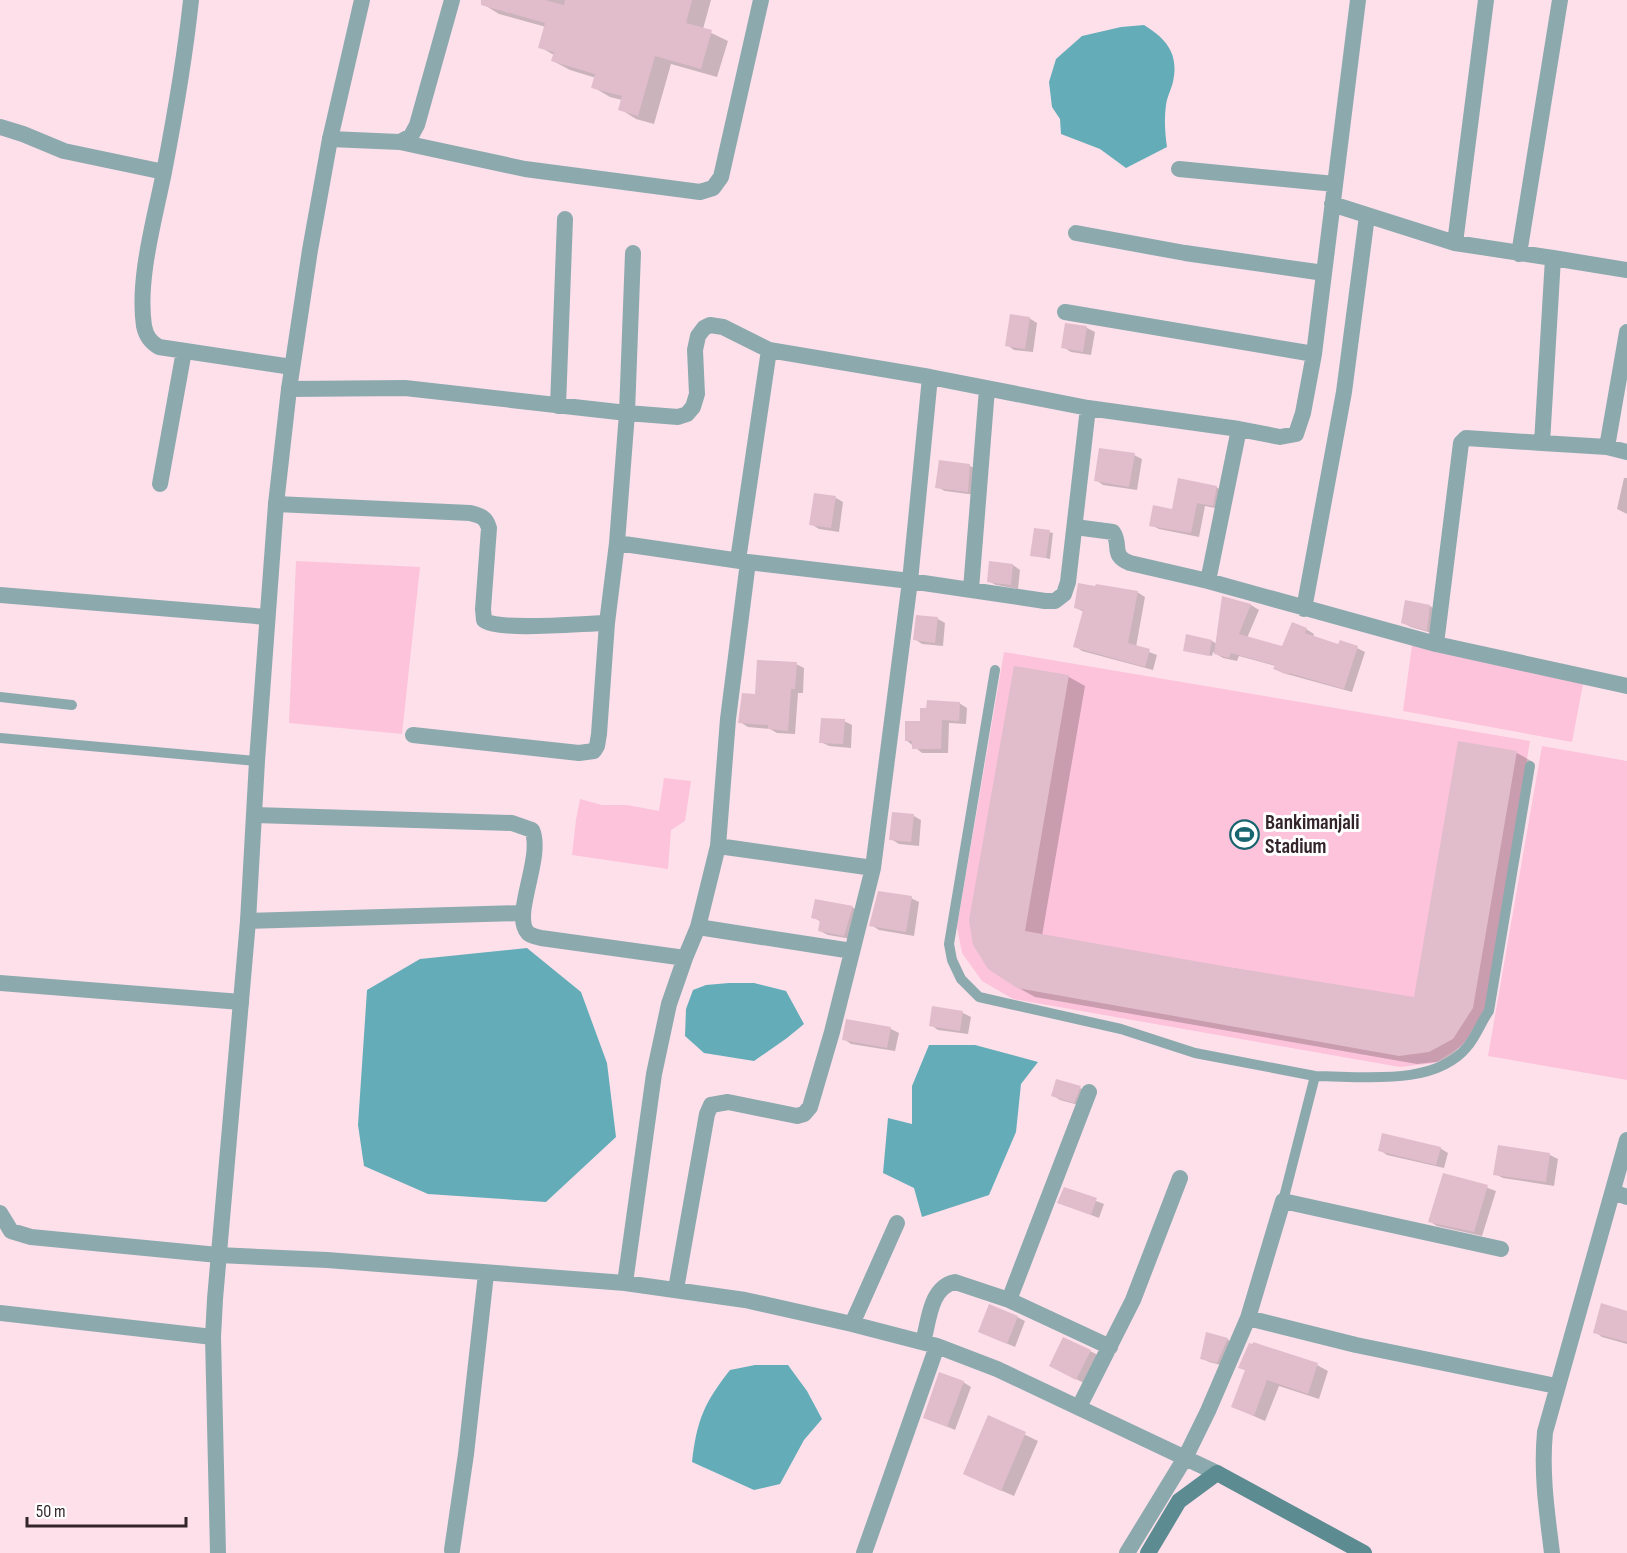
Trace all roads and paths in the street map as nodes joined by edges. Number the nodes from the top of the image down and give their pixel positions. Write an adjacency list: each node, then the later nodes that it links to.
1 (191, 0): 12 (street)
2 (362, 0): 9 (street)
3 (452, 0): 10 (street)
4 (761, 0): 10 (street)
5 (1358, 0): 13 (street)
6 (1486, 0): 18 (street)
7 (1560, 0): 20 (street)
8 (0, 127): 12 (street)
9 (330, 140): 10 (street); 29 (street)
10 (400, 142)
11 (1179, 168): 13 (street)
12 (164, 172): 27 (street)
13 (1335, 184): 14 (street)
14 (1332, 204): 15 (street); 23 (street)
15 (1367, 216): 18 (street); 49 (street)
16 (565, 219): 33 (street)
17 (1076, 233): 23 (street)
18 (1455, 243): 20 (street)
19 (633, 253): 35 (street)
20 (1519, 254): 21 (street)
21 (1553, 258): 22 (street); 37 (street)
22 (1627, 270)
23 (1324, 273): 28 (street)
24 (1065, 312): 28 (street)
25 (1627, 332): 38 (street)
26 (769, 350): 30 (street); 35 (street); 44 (street)
27 (184, 351): 29 (street); 40 (street)
28 (1314, 354): 36 (street)
29 (292, 367): 31 (street)
30 (930, 376): 32 (street); 45 (street)
31 (289, 389): 33 (street); 41 (street)
32 (987, 389): 34 (street); 47 (street)
33 (558, 406): 35 (street)
34 (1088, 408): 36 (street); 42 (street)
35 (627, 413): 43 (street)
36 (1239, 429): 46 (street)
37 (1542, 443): 38 (street); 52 (street)
38 (1607, 447): 39 (street)
39 (1627, 452)
40 (160, 484)
41 (276, 504): 50 (street); 51 (street)
42 (1075, 527): 46 (street); 47 (street)
43 (617, 543): 44 (street); 51 (street)
44 (743, 561): 45 (street); 62 (street)
45 (910, 581): 47 (street); 63 (street)
46 (1208, 581): 49 (street)
47 (971, 589)
48 (0, 595): 50 (street)
49 (1304, 609): 52 (street)
50 (267, 617): 59 (street)
51 (607, 623): 57 (street)
52 (1436, 644): 54 (street)
53 (995, 670): 71 (lane)
54 (1627, 686)
55 (0, 697): 56 (lane)
56 (72, 705)
57 (413, 735)
58 (0, 738): 59 (lane)
59 (257, 761): 61 (street)
60 (1530, 766): 71 (lane)
61 (255, 815): 64 (street); 65 (street)
62 (718, 846): 63 (street); 66 (street)
63 (873, 867): 67 (street)
64 (522, 912): 65 (street); 68 (street)
65 (248, 921): 70 (street)
66 (698, 927): 67 (street); 68 (street)
67 (852, 951): 83 (street)
68 (685, 957): 82 (street)
69 (0, 983): 70 (street)
70 (241, 1002): 80 (street)
71 (1315, 1076): 76 (lane)
72 (1089, 1092): 84 (street)
73 (1627, 1140): 75 (street)
74 (1180, 1178): 90 (street)
75 (1620, 1194): 91 (street)
76 (1282, 1201): 79 (street); 86 (street)
77 (0, 1213): 80 (street)
78 (897, 1222): 87 (street)
79 (1501, 1249)
80 (218, 1254): 81 (street); 88 (street)
81 (486, 1274): 82 (street); 96 (street)
82 (625, 1283): 83 (street)
83 (675, 1289): 87 (street)
84 (1009, 1300): 89 (street); 90 (street)
85 (0, 1312): 88 (street)
86 (1248, 1318): 91 (street); 93 (street)
87 (852, 1324): 89 (street)
88 (213, 1337): 97 (street)
89 (930, 1344): 92 (street); 98 (street)
90 (1110, 1347): 92 (street)
91 (1556, 1386): 103 (street)
92 (1079, 1407): 93 (street)
93 (1185, 1458): 94 (street); 99 (street)
94 (1217, 1473): 95 (main road); 102 (main road)
95 (1170, 1517): 100 (main road); 101 (street)
96 (452, 1550)
97 (218, 1553)
98 (864, 1553)
99 (1127, 1553)
100 (1148, 1553)
101 (1156, 1553)
102 (1364, 1553)
103 (1552, 1553)

